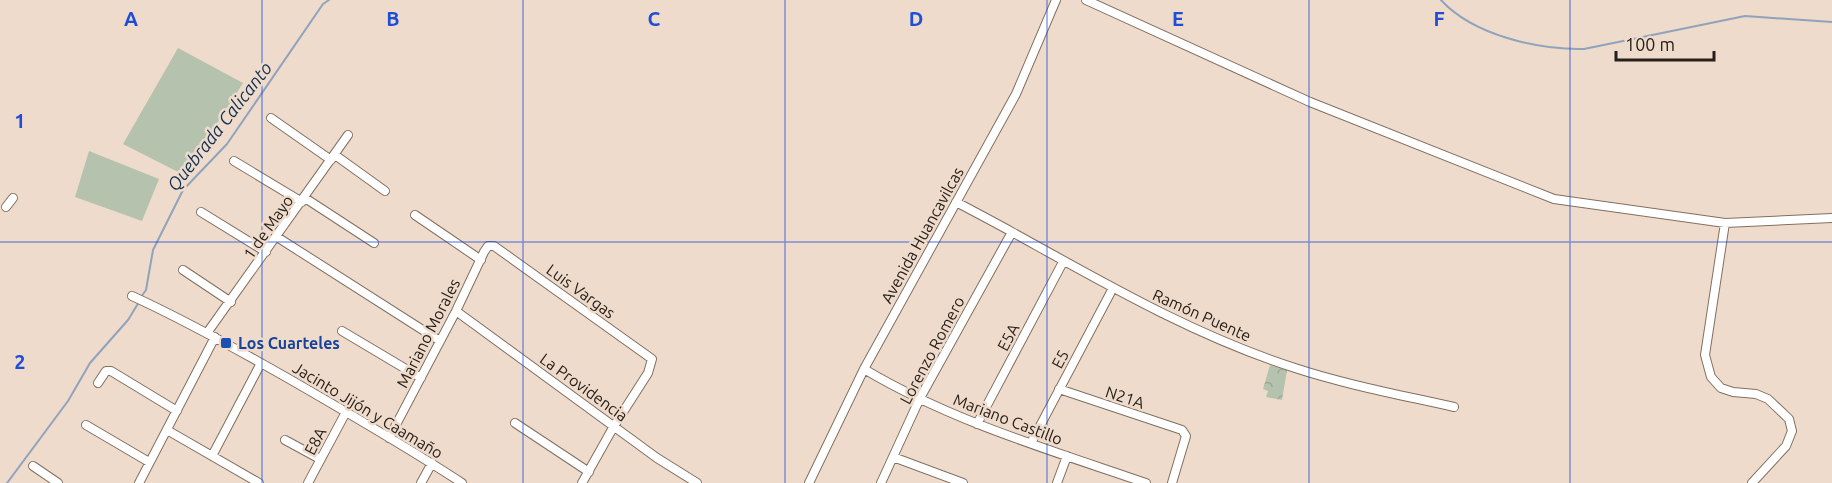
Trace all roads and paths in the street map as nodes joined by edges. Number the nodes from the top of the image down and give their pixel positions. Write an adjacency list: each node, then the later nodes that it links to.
1 (1056, 0): 10 (street, Avenida Huancavilcas)
2 (1086, 0): 15 (street)
3 (271, 118): 5 (street)
4 (348, 135): 5 (street, 1 de Mayo)
5 (333, 157): 7 (street); 9 (street, 1 de Mayo)
6 (234, 162): 9 (street)
7 (385, 191)
8 (13, 198): 11 (street)
9 (303, 200): 17 (street, 1 de Mayo); 18 (street)
10 (956, 202): 16 (street, Ramón Puente); 32 (street, Avenida Huancavilcas)
11 (6, 207)
12 (201, 212): 20 (street)
13 (415, 215): 21 (street)
14 (1832, 218): 15 (street)
15 (1725, 224): 70 (street)
16 (1012, 232): 22 (street, Ramón Puente); 36 (street, Lorenzo Romero)
17 (277, 237): 20 (street, 1 de Mayo); 30 (street)
18 (374, 243)
19 (494, 246): 21 (street, Mariano Morales); 43 (street, Luis Vargas)
20 (266, 252): 26 (street, 1 de Mayo)
21 (481, 260): 27 (street, Mariano Morales)
22 (1063, 262): 24 (street, Ramón Puente); 41 (street, E5A)
23 (183, 270): 26 (street)
24 (1113, 288): 35 (street, E5); 37 (street, Ramón Puente)
25 (135, 298): 29 (street, Jacinto Jijón y Caamaño)
26 (231, 302): 29 (street, 1 de Mayo)
27 (456, 311): 30 (street, Mariano Morales); 43 (street, La Providencia)
28 (342, 331): 33 (street)
29 (211, 335): 31 (street, Jacinto Jijón y Caamaño); 38 (street, 1 de Mayo)
30 (440, 341): 33 (street, Mariano Morales)
31 (261, 363): 39 (street, Jacinto Jijón y Caamaño); 48 (street)
32 (864, 369): 36 (street, Mariano Castillo); 64 (street, Avenida Huancavilcas)
33 (421, 378): 45 (street, Mariano Morales)
34 (98, 383): 38 (street)
35 (1059, 389): 47 (street, E5); 69 (street, N21A)
36 (920, 398): 41 (street, Mariano Castillo); 50 (street, Lorenzo Romero)
37 (1454, 407)
38 (177, 411): 44 (street, 1 de Mayo)
39 (346, 412): 45 (street, Jacinto Jijón y Caamaño); 51 (street, E8A)
40 (515, 423): 55 (street)
41 (977, 424): 47 (street, Mariano Castillo)
42 (86, 425): 52 (street)
43 (614, 426): 55 (street); 63 (street, La Providencia)
44 (167, 430): 48 (street); 52 (street, 1 de Mayo)
45 (389, 438): 53 (street, Jacinto Jijón y Caamaño)
46 (285, 440): 51 (street)
47 (1031, 443): 49 (street, Mariano Castillo)
48 (212, 456): 58 (street)
49 (1067, 456): 67 (street); 68 (street, Mariano Castillo)
50 (893, 457): 65 (street, Lorenzo Romero); 66 (street)
51 (320, 459): 59 (street, E8A)
52 (149, 462): 56 (street, 1 de Mayo)
53 (432, 463): 60 (street); 61 (street, Jacinto Jijón y Caamaño)
54 (33, 466): 57 (street)
55 (589, 472): 62 (street)
56 (141, 482)
57 (58, 483)
58 (259, 483)
59 (308, 483)
60 (421, 483)
61 (462, 483)
62 (582, 483)
63 (697, 483)
64 (809, 483)
65 (881, 483)
66 (963, 483)
67 (1057, 483)
68 (1146, 483)
69 (1172, 483)
70 (1752, 483)

